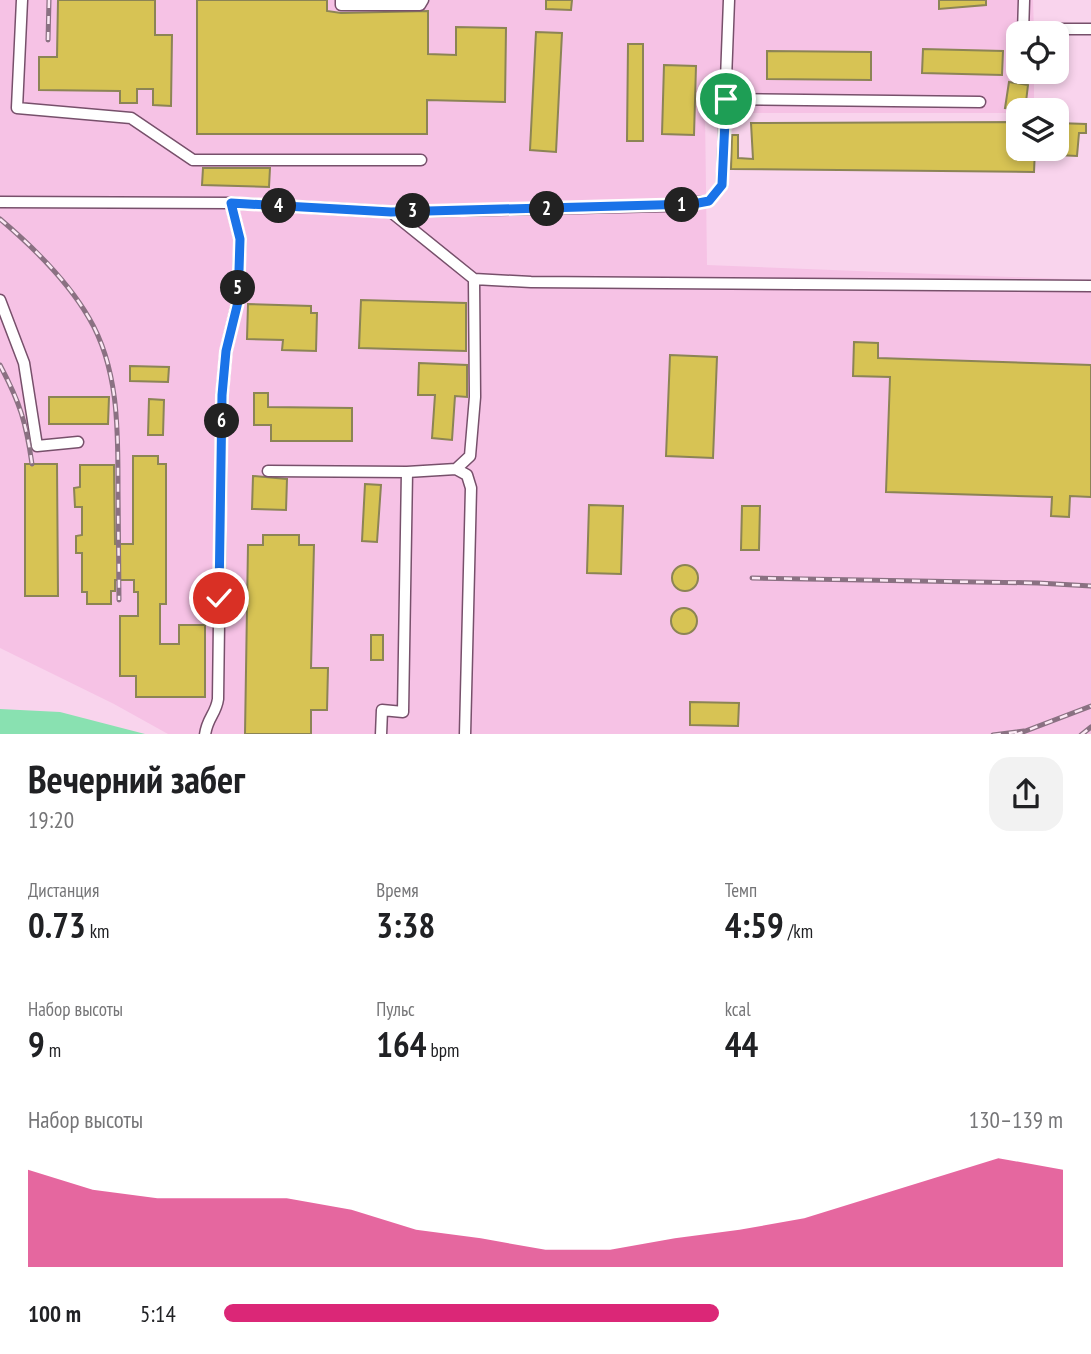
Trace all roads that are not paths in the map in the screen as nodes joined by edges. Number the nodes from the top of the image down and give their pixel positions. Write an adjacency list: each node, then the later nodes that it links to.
1 (22, 0): 11 (street)
2 (341, 0): 3 (street)
3 (423, 0)
4 (729, 0): 9 (street)
5 (1024, 0): 6 (street)
6 (1023, 21)
7 (1069, 29): 8 (street)
8 (1091, 29)
9 (726, 99): 10 (street); 14 (street)
10 (980, 102)
11 (421, 160)
12 (0, 202): 13 (street)
13 (231, 203): 14 (street); 22 (street)
14 (391, 212): 15 (street)
15 (474, 279): 16 (street); 19 (street)
16 (1091, 286)
17 (0, 300): 18 (street)
18 (78, 442)
19 (456, 469): 21 (street); 24 (street)
20 (268, 471): 21 (street)
21 (407, 472): 23 (street)
22 (205, 734)
23 (381, 734)
24 (466, 734)

